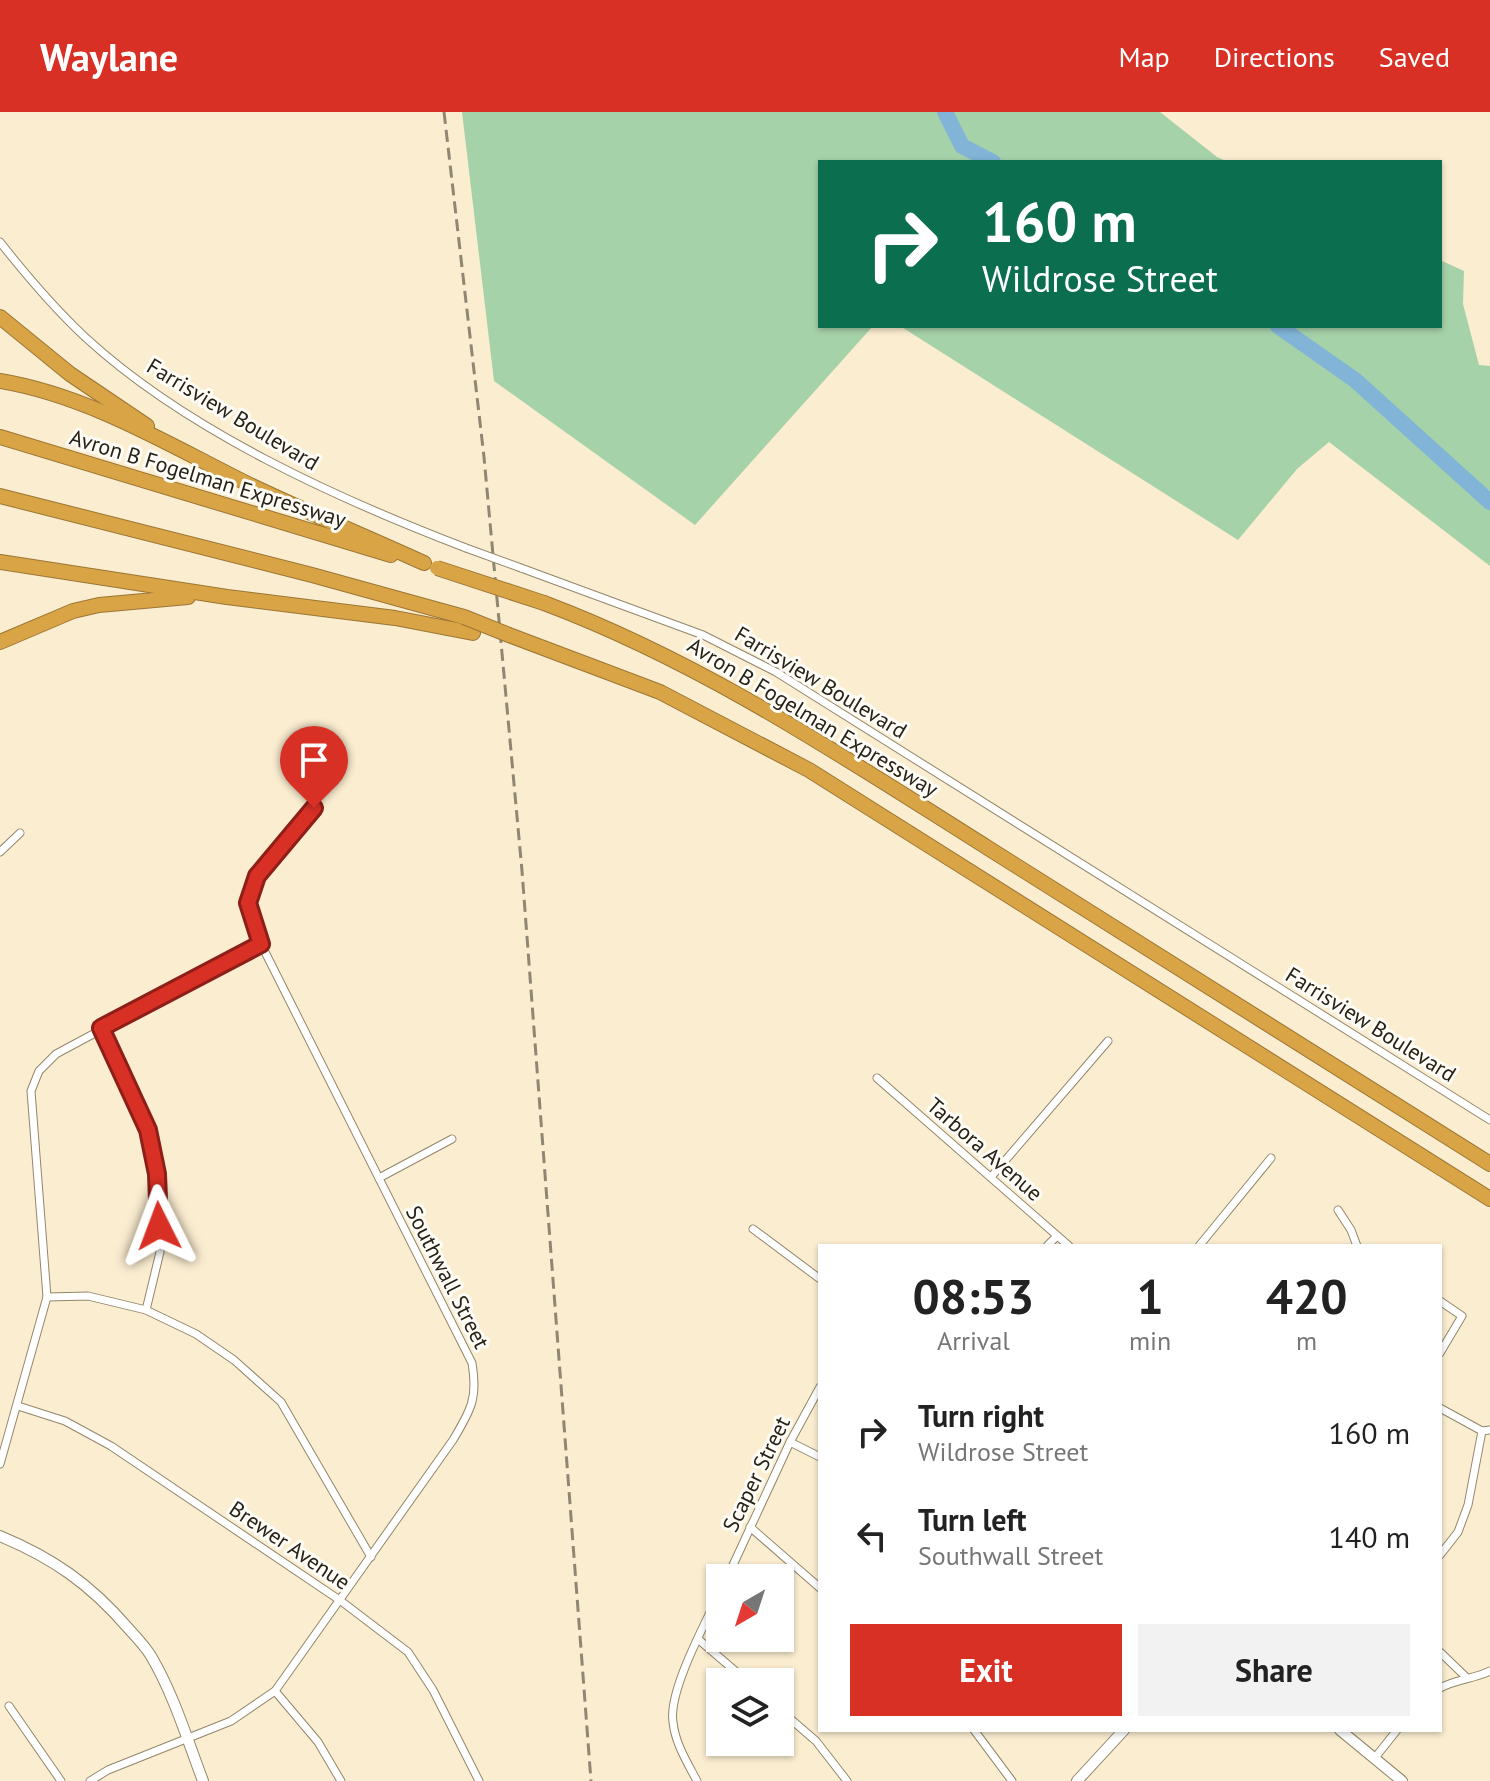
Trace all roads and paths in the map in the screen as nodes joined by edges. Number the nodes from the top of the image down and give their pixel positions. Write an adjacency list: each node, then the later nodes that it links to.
1 (0, 242): 21 (street, Farrisview Boulevard, bridge)
2 (0, 317): 5 (highway)
3 (0, 381): 5 (highway)
4 (0, 437): 8 (highway, Avron B Fogelman Expressway)
5 (184, 450): 8 (highway)
6 (0, 496): 12 (highway, bridge)
7 (0, 562): 10 (highway)
8 (431, 566): 24 (highway, Avron B Fogelman Expressway, bridge)
9 (0, 569): 10 (highway)
10 (133, 582): 11 (highway)
11 (227, 597): 12 (highway, bridge); 13 (highway)
12 (509, 635): 27 (highway)
13 (0, 642)
14 (314, 808): 17 (street, Southwall Street)
15 (20, 833): 16 (street)
16 (0, 852)
17 (261, 944): 18 (street); 26 (street, Southwall Street)
18 (101, 1028): 36 (street); 38 (street)
19 (1108, 1041): 25 (street)
20 (877, 1078): 25 (street, Tarbora Avenue)
21 (1490, 1120)
22 (452, 1139): 26 (street)
23 (1271, 1158): 33 (street)
24 (1490, 1164)
25 (991, 1177): 30 (street, Tarbora Avenue)
26 (379, 1178): 50 (street, Southwall Street)
27 (1490, 1199)
28 (1338, 1210): 34 (street)
29 (753, 1229): 35 (street)
30 (1057, 1236): 31 (street); 32 (street, Tarbora Avenue)
31 (1049, 1244)
32 (1067, 1244)
33 (1201, 1244)
34 (1356, 1244)
35 (818, 1278)
36 (47, 1297): 38 (street); 41 (street)
37 (1442, 1302): 39 (street)
38 (146, 1310): 50 (street)
39 (1442, 1350)
40 (818, 1391): 44 (street, Scaper Street)
41 (18, 1406): 46 (street); 53 (street, Brewer Avenue)
42 (1442, 1409): 43 (street)
43 (1486, 1430): 49 (street)
44 (790, 1442): 45 (street); 47 (street, Scaper Street)
45 (818, 1456)
46 (0, 1464)
47 (750, 1527): 51 (street, Scaper Street); 52 (street)
48 (0, 1536): 68 (main road)
49 (1442, 1552)
50 (371, 1557): 53 (street, Southwall Street)
51 (733, 1564)
52 (818, 1586)
53 (341, 1601): 61 (street, Southwall Street); 74 (street, Brewer Avenue)
54 (706, 1622): 55 (street)
55 (698, 1639): 57 (street); 75 (street)
56 (1442, 1654): 59 (street)
57 (732, 1668)
58 (1490, 1671): 59 (street)
59 (1466, 1677): 60 (street)
60 (1442, 1687)
61 (275, 1691): 68 (street, Southwall Street); 73 (street)
62 (9, 1706): 70 (street)
63 (794, 1722): 76 (street)
64 (975, 1732): 77 (street)
65 (1122, 1732): 78 (main road)
66 (1342, 1732): 69 (main road)
67 (1395, 1732): 69 (street)
68 (187, 1739): 71 (street, Southwall Street); 72 (main road)
69 (1374, 1759): 79 (main road)
70 (61, 1781)
71 (90, 1781)
72 (203, 1781)
73 (341, 1781)
74 (479, 1781)
75 (697, 1781)
76 (847, 1781)
77 (1012, 1781)
78 (1077, 1781)
79 (1402, 1781)

